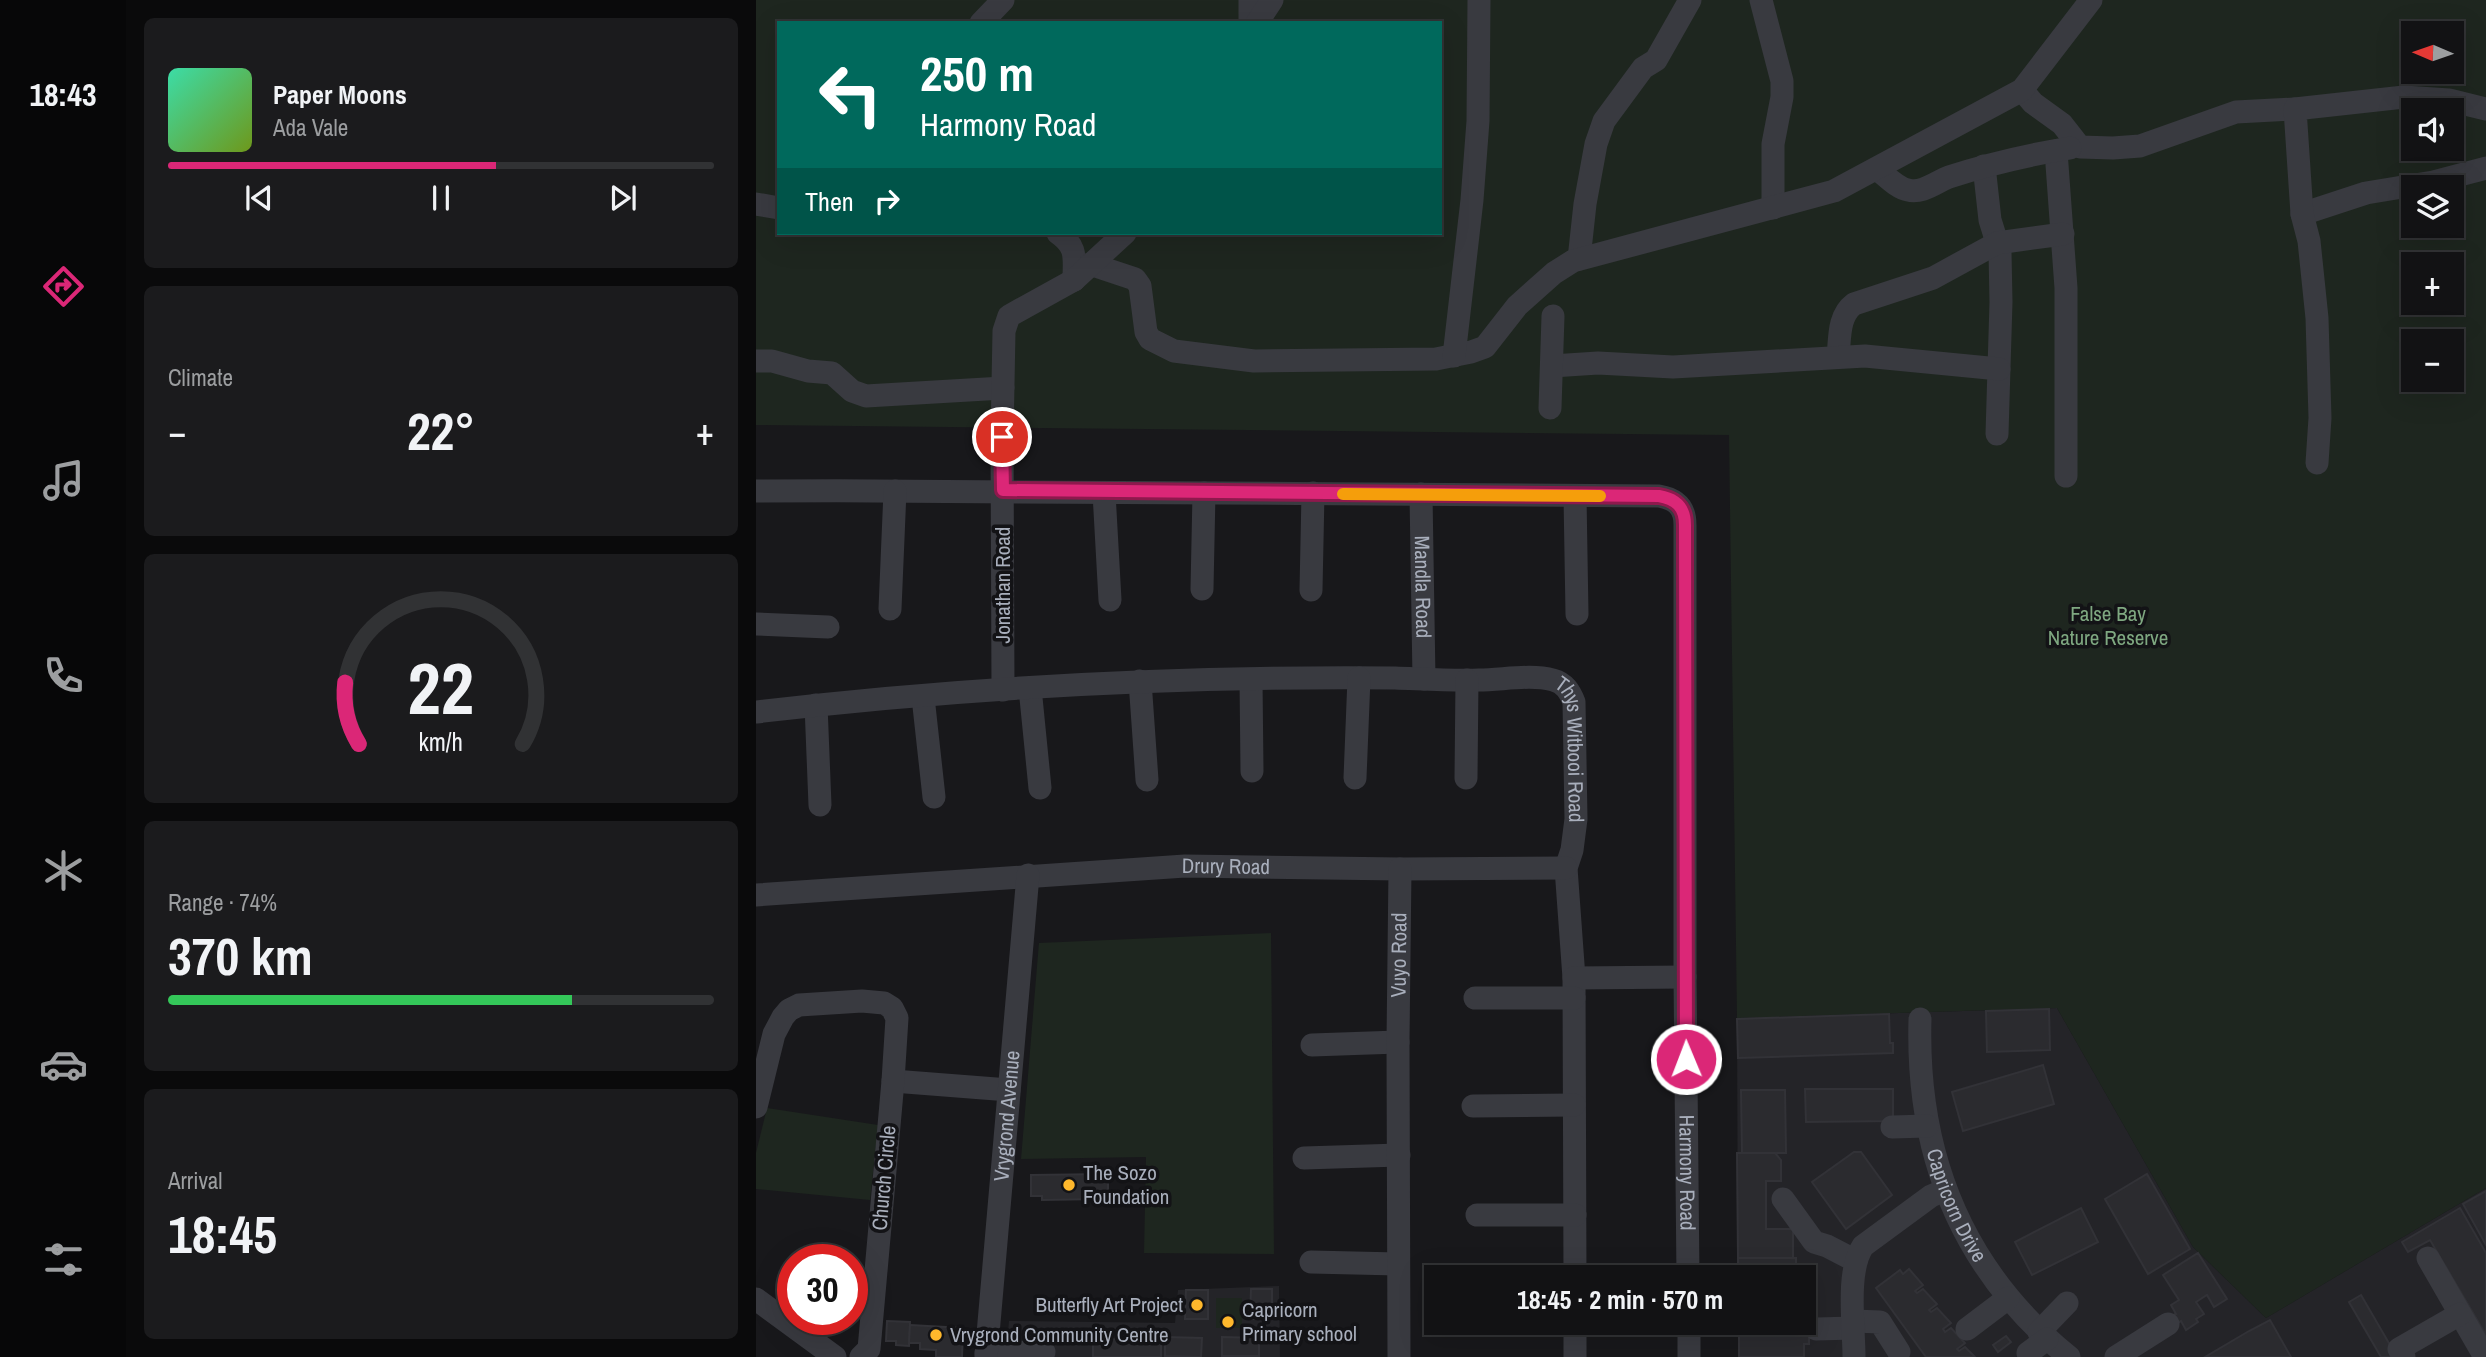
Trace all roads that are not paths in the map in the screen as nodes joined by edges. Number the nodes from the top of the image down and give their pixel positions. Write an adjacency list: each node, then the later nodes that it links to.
1 (1003, 0): 8 (street)
2 (1250, 0): 9 (street)
3 (1272, 0): 10 (street)
4 (1479, 0): 30 (street)
5 (1690, 0): 27 (street)
6 (1761, 0): 21 (street)
7 (2091, 0): 11 (street)
8 (983, 21)
9 (1250, 21)
10 (1259, 21)
11 (2022, 90): 14 (street); 18 (street)
12 (2295, 109): 13 (street); 14 (street); 22 (street)
13 (2486, 109)
14 (2080, 147): 15 (street)
15 (2056, 150): 16 (street); 23 (street)
16 (1984, 166): 18 (street); 26 (street)
17 (2486, 168): 22 (street)
18 (1877, 169): 21 (street)
19 (756, 204): 20 (street)
20 (777, 208)
21 (1773, 208): 27 (street)
22 (2302, 214): 38 (street)
23 (2063, 234): 26 (street); 39 (street)
24 (1061, 235): 28 (street)
25 (1123, 235): 28 (street)
26 (1997, 243): 31 (street); 34 (street)
27 (1580, 259): 30 (street)
28 (1082, 272): 30 (street); 35 (street, Jonathan Road)
29 (1553, 316): 33 (street)
30 (1454, 356)
31 (1838, 357): 33 (street); 34 (street)
32 (756, 361): 35 (street)
33 (1552, 366): 36 (street)
34 (1999, 369): 37 (street)
35 (1003, 388): 40 (street, Jonathan Road)
36 (1550, 408)
37 (1997, 434)
38 (2317, 463)
39 (2066, 476)
40 (1003, 490): 42 (street, Harmony Road); 43 (street, Harmony Road); 61 (street, Jonathan Road)
41 (756, 491): 42 (street, Harmony Road)
42 (895, 491): 51 (street)
43 (1104, 493): 44 (street, Harmony Road); 50 (street)
44 (1204, 493): 45 (street, Harmony Road); 48 (street)
45 (1312, 493): 46 (street, Harmony Road); 49 (street)
46 (1421, 494): 47 (street, Harmony Road); 56 (street, Mandla Road)
47 (1576, 496): 52 (street); 76 (street, Harmony Road)
48 (1202, 589)
49 (1311, 590)
50 (1110, 600)
51 (890, 609)
52 (1577, 614)
53 (756, 624): 54 (street)
54 (828, 627)
55 (1359, 678): 56 (street, Thys Witbooi Road); 57 (street, Thys Witbooi Road); 66 (street)
56 (1423, 679): 58 (street, Thys Witbooi Road)
57 (1251, 680): 59 (street, Thys Witbooi Road); 65 (street)
58 (1468, 680): 67 (street); 72 (street, Thys Witbooi Road)
59 (1140, 681): 60 (street, Thys Witbooi Road); 68 (street)
60 (1030, 688): 61 (street, Thys Witbooi Road); 69 (street)
61 (1003, 690): 62 (street, Thys Witbooi Road)
62 (923, 697): 63 (street, Thys Witbooi Road); 70 (street)
63 (816, 705): 64 (street, Thys Witbooi Road); 71 (street)
64 (756, 712)
65 (1252, 771)
66 (1355, 778)
67 (1466, 778)
68 (1147, 780)
69 (1040, 788)
70 (934, 797)
71 (820, 805)
72 (1566, 868): 73 (street, Drury Road); 77 (street)
73 (1400, 869): 74 (street, Drury Road); 80 (street, Vuyo Road)
74 (1028, 876): 75 (street, Drury Road); 83 (street, Vrygrond Avenue)
75 (756, 895)
76 (1685, 977): 77 (street); 100 (street, Harmony Road)
77 (1574, 988): 78 (street); 84 (street)
78 (1475, 998)
79 (1920, 1019): 87 (street, Capricorn Drive)
80 (1398, 1042): 81 (street); 89 (street, Vuyo Road)
81 (1312, 1045)
82 (893, 1081): 83 (street); 86 (street, Church Circle); 117 (street, Church Circle)
83 (1009, 1090): 115 (street, Vrygrond Avenue)
84 (1574, 1105): 85 (street); 94 (street)
85 (1473, 1106)
86 (756, 1107)
87 (1927, 1126): 88 (street); 91 (street, Capricorn Drive)
88 (1892, 1127)
89 (1399, 1155): 90 (street); 98 (street, Vuyo Road)
90 (1304, 1157)
91 (1945, 1190): 96 (street); 101 (street, Capricorn Drive)
92 (1783, 1199): 96 (street)
93 (1477, 1215): 94 (street)
94 (1575, 1215): 99 (street)
95 (2428, 1258): 104 (street)
96 (1856, 1261): 106 (street)
97 (1311, 1262): 98 (street)
98 (1398, 1264): 118 (street, Vuyo Road)
99 (1575, 1265)
100 (1688, 1265)
101 (2008, 1298): 108 (street); 111 (street, Capricorn Drive)
102 (756, 1299): 116 (street)
103 (2067, 1303): 111 (street)
104 (2460, 1314): 124 (street); 125 (street)
105 (2168, 1324): 123 (street)
106 (1854, 1325): 107 (street); 113 (street); 121 (street)
107 (1816, 1329)
108 (1967, 1329)
109 (1575, 1335): 119 (street)
110 (1689, 1335): 120 (street)
111 (2043, 1335): 114 (street); 122 (street, Capricorn Drive)
112 (1044, 1352): 115 (street)
113 (1899, 1352)
114 (2028, 1353)
115 (986, 1355)
116 (835, 1357)
117 (861, 1357)
118 (1399, 1357)
119 (1576, 1357)
120 (1689, 1357)
121 (1854, 1357)
122 (2069, 1357)
123 (2116, 1357)
124 (2404, 1357)
125 (2485, 1357)

